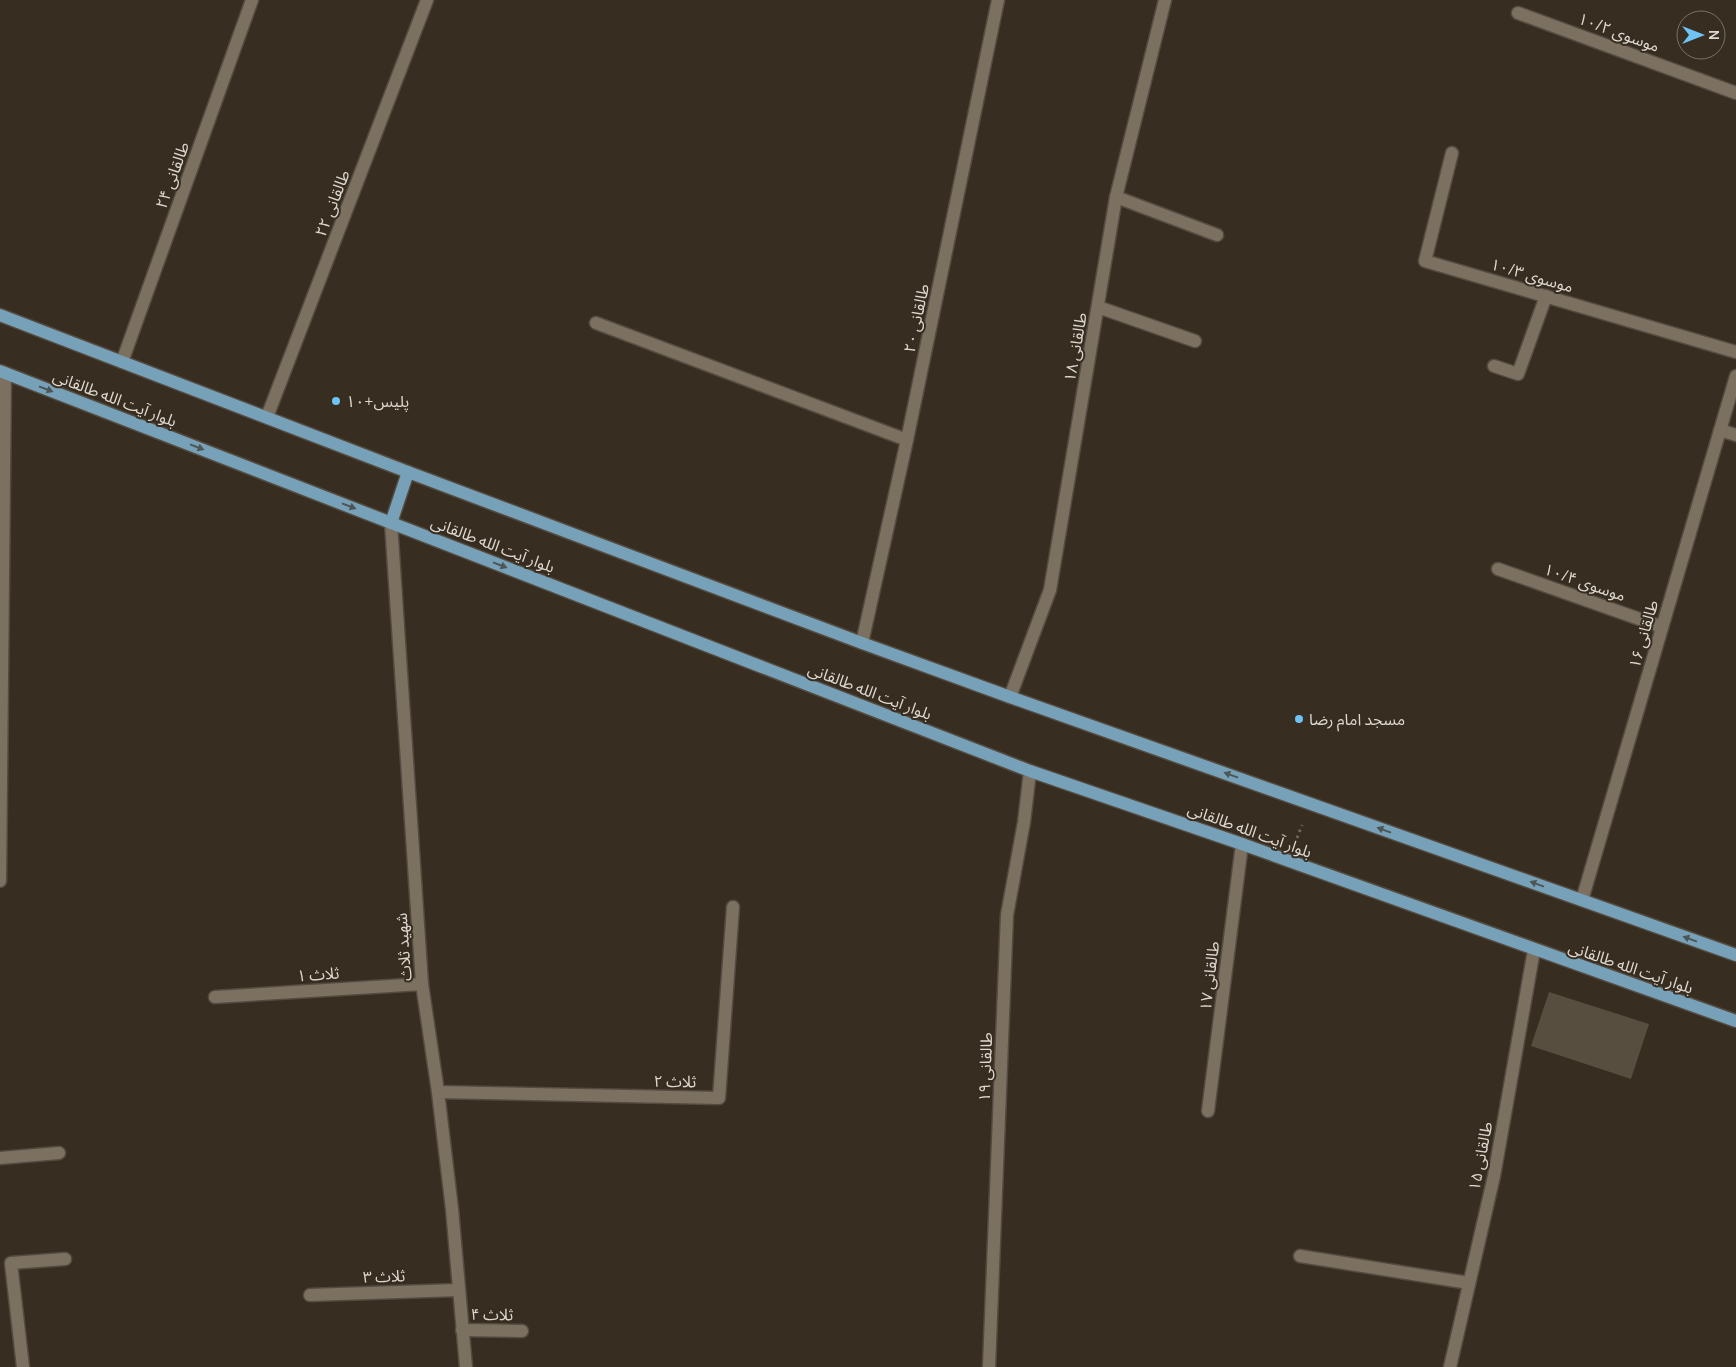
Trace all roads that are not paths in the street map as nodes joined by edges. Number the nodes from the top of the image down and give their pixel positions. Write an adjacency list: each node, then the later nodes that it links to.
1 (252, 0): 16 (street, طالقانی ۲۴)
2 (427, 0): 20 (street, طالقانی ۲۲)
3 (998, 0): 23 (street, طالقانی ۲۰)
4 (1166, 0): 8 (street, طالقانی ۱۸)
5 (1518, 13): 6 (street, موسوی ۱۰/۲)
6 (1736, 93)
7 (1452, 153): 10 (street, موسوی ۱۰/۳)
8 (1116, 197): 9 (street); 11 (street, طالقانی ۱۸)
9 (1216, 235)
10 (1546, 296): 15 (street, موسوی ۱۰/۳); 17 (street)
11 (1098, 307): 14 (street); 29 (street, طالقانی ۱۸)
12 (0, 315): 16 (main road)
13 (596, 323): 23 (street)
14 (1195, 341)
15 (1736, 352)
16 (122, 362): 20 (main road)
17 (1494, 366)
18 (2, 372): 25 (main road, بلوار آیت الله طالقانی, one-way to 25); 32 (street)
19 (1736, 376): 21 (street, طالقانی ۱۶)
20 (268, 417): 24 (main road)
21 (1720, 430): 22 (street); 27 (street, طالقانی ۱۶)
22 (1736, 435)
23 (907, 440): 28 (street, طالقانی ۲۰)
24 (408, 472): 25 (main road); 28 (main road)
25 (391, 522): 30 (main road, بلوار آیت الله طالقانی, one-way to 30); 37 (street, شهید ثلاث)
26 (1498, 569): 27 (street, موسوی ۱۰/۴)
27 (1662, 627): 33 (street, طالقانی ۱۶)
28 (862, 643): 29 (main road)
29 (1010, 697): 33 (main road, one-way to 29)
30 (1030, 771): 31 (main road, بلوار آیت الله طالقانی); 53 (street, طالقانی ۱۹)
31 (1242, 844): 35 (main road, بلوار آیت الله طالقانی); 41 (street, طالقانی ۱۷)
32 (0, 881)
33 (1582, 900): 36 (main road, one-way to 33)
34 (733, 907): 40 (street, ثلاث ۲)
35 (1534, 950): 39 (main road, بلوار آیت الله طالقانی); 46 (street, طالقانی ۱۵)
36 (1736, 955)
37 (422, 984): 38 (street, ثلاث ۱); 40 (street, شهید ثلاث)
38 (215, 997)
39 (1736, 1021)
40 (438, 1092): 47 (street, شهید ثلاث)
41 (1208, 1111)
42 (59, 1153): 43 (street)
43 (0, 1158)
44 (1300, 1256): 46 (street)
45 (65, 1259): 51 (street)
46 (1469, 1283): 54 (street, طالقانی ۱۵)
47 (458, 1290): 48 (street, ثلاث ۳); 49 (street, شهید ثلاث)
48 (310, 1295)
49 (462, 1330): 50 (street, ثلاث ۴); 52 (street, شهید ثلاث)
50 (522, 1331)
51 (23, 1367)
52 (466, 1367)
53 (989, 1367)
54 (1450, 1367)

